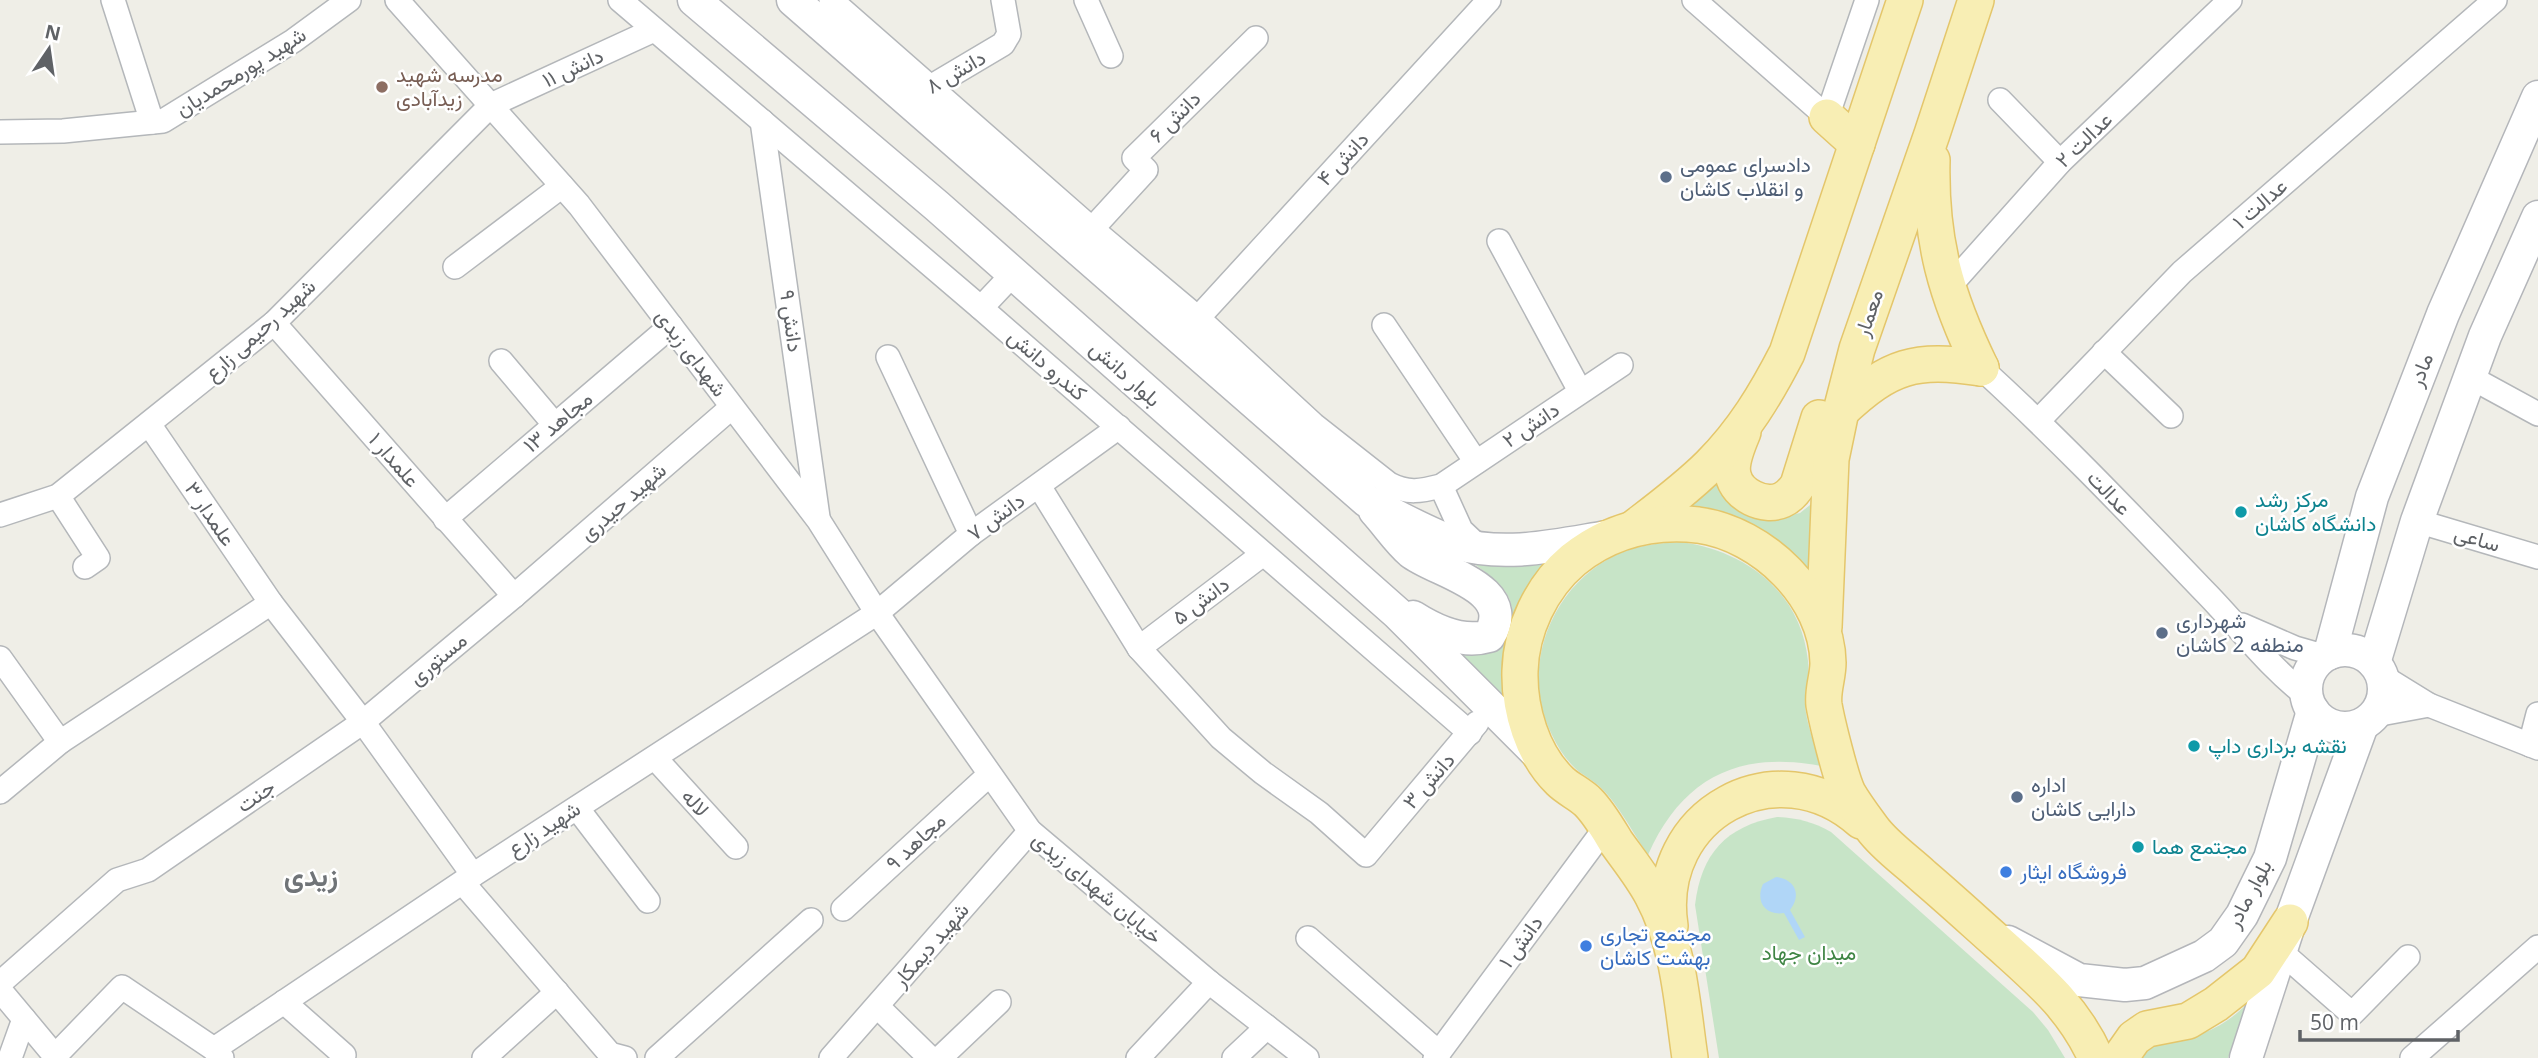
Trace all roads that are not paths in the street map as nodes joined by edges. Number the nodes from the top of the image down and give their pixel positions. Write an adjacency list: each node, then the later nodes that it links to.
1 (113, 0): 26 (street)
2 (349, 0): 26 (street, شهید پورمحمدیان)
3 (397, 0): 23 (street, شهدای زیدی)
4 (620, 0): 17 (street, کندرو دانش)
5 (694, 0): 37 (main road, بلوار دانش)
6 (793, 0): 20 (main road)
7 (831, 0): 20 (street)
8 (1003, 0): 20 (street, دانش ۸)
9 (1086, 0): 19 (street)
10 (1489, 0): 40 (street, دانش ۴)
11 (1693, 0): 24 (street)
12 (1867, 0): 24 (street)
13 (1905, 0): 29 (main road)
14 (1976, 0): 28 (main road, معمار)
15 (2230, 0): 30 (street, عدالت ۲)
16 (2495, 0): 45 (street, عدالت ۱)
17 (654, 30): 23 (street, دانش ۱۱); 25 (street, کندرو دانش)
18 (1256, 38): 33 (street, دانش ۶)
19 (1111, 56)
20 (919, 94): 33 (street); 65 (main road)
21 (2538, 97): 83 (main road, مادر)
22 (2000, 100): 30 (street)
23 (491, 105): 31 (street, شهدای زیدی); 41 (street, شهید رحیمی زارع)
24 (1827, 117): 29 (main road)
25 (762, 121): 39 (street, کندرو دانش); 68 (street, دانش ۹)
26 (152, 122): 27 (street, شهید پورمحمدیان)
27 (0, 132)
28 (1932, 134): 38 (main road); 44 (main road, معمار)
29 (1857, 144): 57 (main road)
30 (2060, 162): 38 (street, عدالت ۲)
31 (562, 186): 36 (street); 43 (street, شهدای زیدی)
32 (2538, 217): 35 (main road)
33 (1092, 229): 40 (street)
34 (1499, 240): 51 (street)
35 (2527, 260): 50 (main road)
36 (455, 267)
37 (1013, 274): 39 (street); 76 (main road, بلوار دانش)
38 (1947, 289): 49 (main road)
39 (981, 308): 60 (street, کندرو دانش)
40 (1198, 318): 63 (street)
41 (274, 323): 58 (street, شهید رحیمی زارع); 67 (street, علمدار ۱)
42 (1384, 325): 61 (street)
43 (671, 326): 52 (street, شهدای زیدی); 59 (street, مجاهد ۱۳)
44 (1857, 349): 53 (main road, معمار); 57 (main road)
45 (2104, 352): 55 (street); 56 (street, عدالت ۱)
46 (888, 357): 71 (street)
47 (501, 361): 59 (street)
48 (1621, 365): 51 (street, دانش ۲)
49 (1981, 368): 53 (main road); 56 (street, عدالت)
50 (2470, 377): 54 (street); 69 (main road)
51 (1580, 391): 61 (street, دانش ۲)
52 (732, 407): 68 (street, شهدای زیدی); 77 (street, شهید حیدری)
53 (1841, 411): 81 (main road, معمار)
54 (2538, 414)
55 (2171, 416)
56 (2039, 420): 80 (street, عدالت)
57 (1747, 422): 70 (main road)
58 (149, 424): 64 (street, شهید رحیمی زارع); 78 (street, علمدار ۳)
59 (555, 425): 67 (street, مجاهد ۱۳)
60 (1119, 427): 62 (street, دانش ۷); 73 (street, کندرو دانش)
61 (1476, 462): 63 (street, دانش ۲)
62 (1039, 486): 71 (street, دانش ۷); 82 (street)
63 (1441, 486): 72 (street)
64 (58, 496): 66 (street, شهید رحیمی زارع); 75 (street)
65 (1367, 501): 72 (main road); 76 (main road)
66 (0, 515)
67 (446, 519): 77 (street, علمدار ۱)
68 (819, 521): 79 (street, شهدای زیدی)
69 (2417, 521): 74 (street, ساعی); 85 (main road)
70 (1623, 532): 72 (main road); 81 (main road); 96 (main road)
71 (971, 534): 79 (street, دانش ۷)
72 (1479, 547)
73 (1263, 554): 82 (street, دانش ۵); 92 (street, کندرو دانش)
74 (2538, 557)
75 (85, 567)
76 (1370, 590): 88 (main road, بلوار دانش)
77 (514, 596): 91 (street, مستوری)
78 (271, 603): 91 (street, علمدار ۳); 93 (street)
79 (877, 613): 95 (street, شهید زارع); 97 (street, خیابان شهدای زیدی)
80 (2232, 621): 83 (street); 86 (street, عدالت)
81 (1824, 638): 102 (main road)
82 (1139, 648): 92 (street, دانش ۳)
83 (2326, 655): 85 (main road); 86 (main road)
84 (0, 658): 93 (street)
85 (2378, 669): 87 (street); 90 (main road)
86 (2310, 704): 90 (main road); 108 (main road, بلوار مادر)
87 (2429, 705): 90 (street); 94 (street)
88 (1490, 706): 92 (street, دانش ۳); 96 (main road, بلوار دانش)
89 (2538, 714): 94 (street)
90 (2369, 720): 109 (main road, بلوار مادر)
91 (363, 722): 104 (street, علمدار ۳); 115 (street, جنت)
92 (1470, 733)
93 (60, 742): 98 (street)
94 (2534, 746)
95 (655, 758): 99 (street, شهید زارع); 103 (street, لاله)
96 (1544, 760): 100 (main road)
97 (989, 775): 101 (street, خیابان شهدای زیدی); 106 (street, مجاهد ۹)
98 (0, 792)
99 (577, 808): 104 (street, شهید زارع); 105 (street)
100 (1606, 827): 111 (main road); 125 (street, دانش ۱)
101 (1030, 831): 114 (street, خیابان شهدای زیدی); 120 (street, شهید دیمکار)
102 (1875, 833): 108 (main road); 111 (main road)
103 (736, 847)
104 (468, 879): 117 (street, علمدار ۳); 118 (street, شهید زارع)
105 (648, 901)
106 (843, 909)
107 (811, 920): 129 (street)
108 (1981, 928): 137 (main road)
109 (2285, 937): 113 (street); 138 (main road); 139 (main road, بلوار مادر)
110 (1308, 938): 125 (street)
111 (1672, 942): 136 (main road)
112 (2538, 947): 140 (street)
113 (2408, 957)
114 (1209, 982): 122 (street, خیابان شهدای زیدی); 133 (street)
115 (0, 983)
116 (0, 990): 121 (street)
117 (557, 992): 127 (street); 128 (street, علمدار ۳)
118 (284, 1002): 123 (street, شهید زارع); 124 (street)
119 (999, 1002): 132 (street)
120 (877, 1007): 130 (street, شهید دیمکار); 131 (street)
121 (24, 1019): 123 (street); 126 (street)
122 (1267, 1027): 134 (street); 135 (street, خیابان شهدای زیدی)
123 (218, 1053)
124 (344, 1055)
125 (1437, 1055)
126 (10, 1058)
127 (484, 1058)
128 (625, 1058)
129 (657, 1058)
130 (831, 1058)
131 (930, 1058)
132 (940, 1058)
133 (1138, 1058)
134 (1234, 1058)
135 (1307, 1058)
136 (1690, 1058)
137 (2096, 1058)
138 (2120, 1058)
139 (2246, 1058)
140 (2412, 1058)

